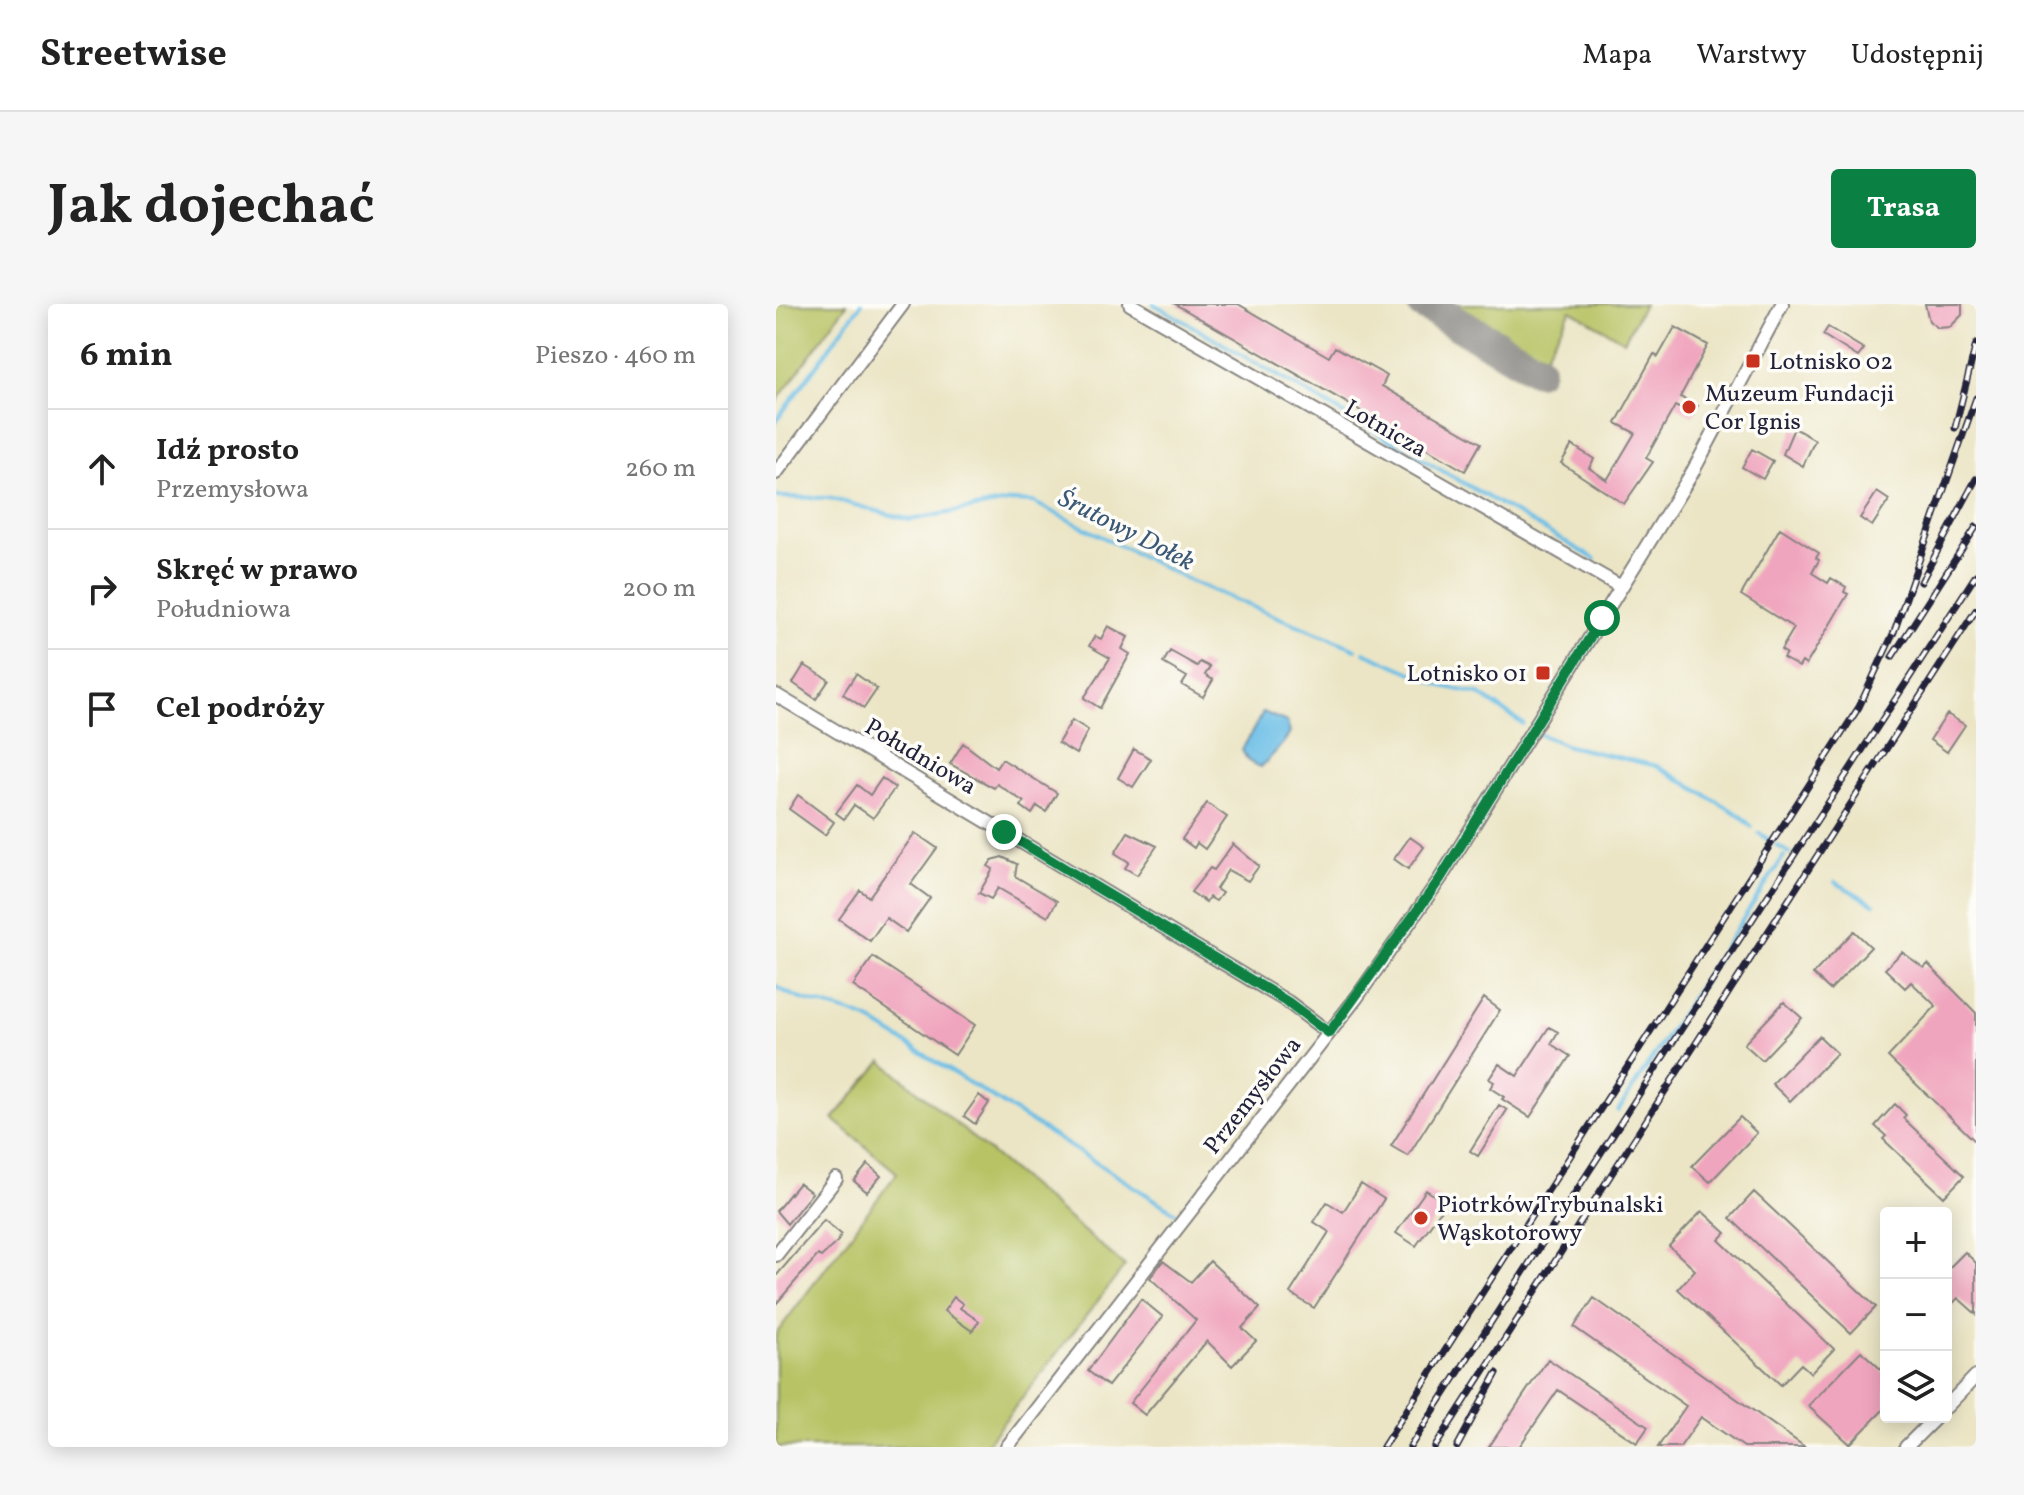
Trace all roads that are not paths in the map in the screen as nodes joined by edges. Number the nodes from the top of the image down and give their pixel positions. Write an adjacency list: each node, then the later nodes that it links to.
1 (903, 304): 4 (street)
2 (1130, 304): 5 (street, Lotnicza)
3 (1782, 304): 5 (street, Przemysłowa)
4 (776, 473)
5 (1621, 587): 7 (street, Przemysłowa)
6 (776, 695): 7 (street, Południowa)
7 (1329, 1033): 13 (street, Przemysłowa)
8 (836, 1179): 9 (street)
9 (776, 1255)
10 (1976, 1376): 11 (street)
11 (1952, 1401)
12 (1930, 1423): 14 (street)
13 (1007, 1447)
14 (1906, 1447)

